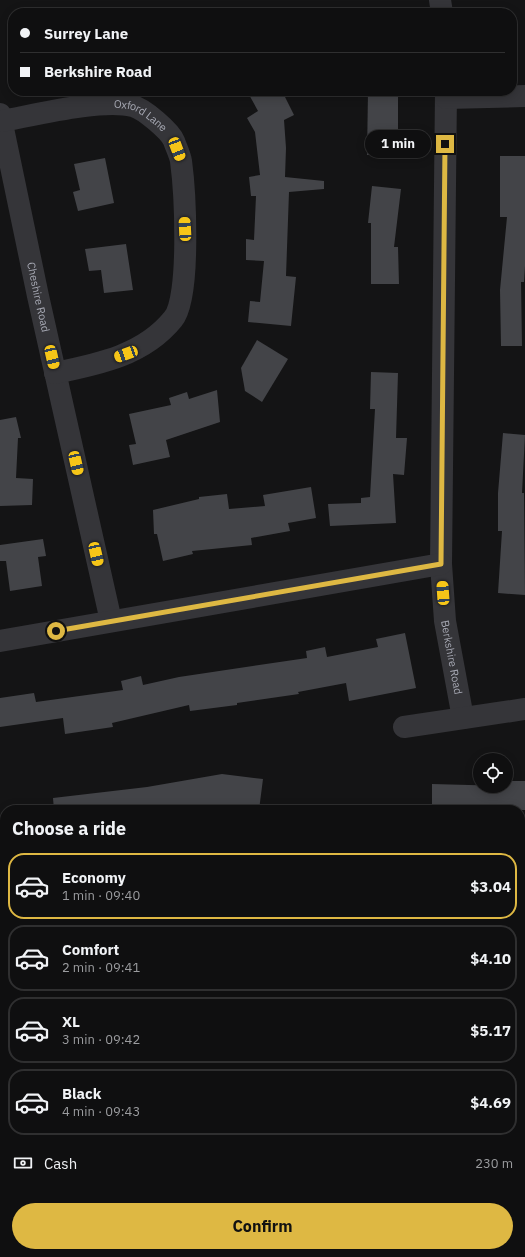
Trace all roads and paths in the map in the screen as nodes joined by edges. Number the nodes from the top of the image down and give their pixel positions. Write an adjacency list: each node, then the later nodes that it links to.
1 (446, 96): 4 (street, Berkshire Road)
2 (1, 117): 3 (street, Cheshire Road); 3 (street, Oxford Lane)
3 (55, 373): 5 (street, Cheshire Road)
4 (441, 564): 5 (street); 8 (street, Berkshire Road)
5 (111, 621): 6 (street)
6 (0, 640)
7 (525, 709): 8 (street)
8 (463, 718): 9 (street)
9 (404, 727)

